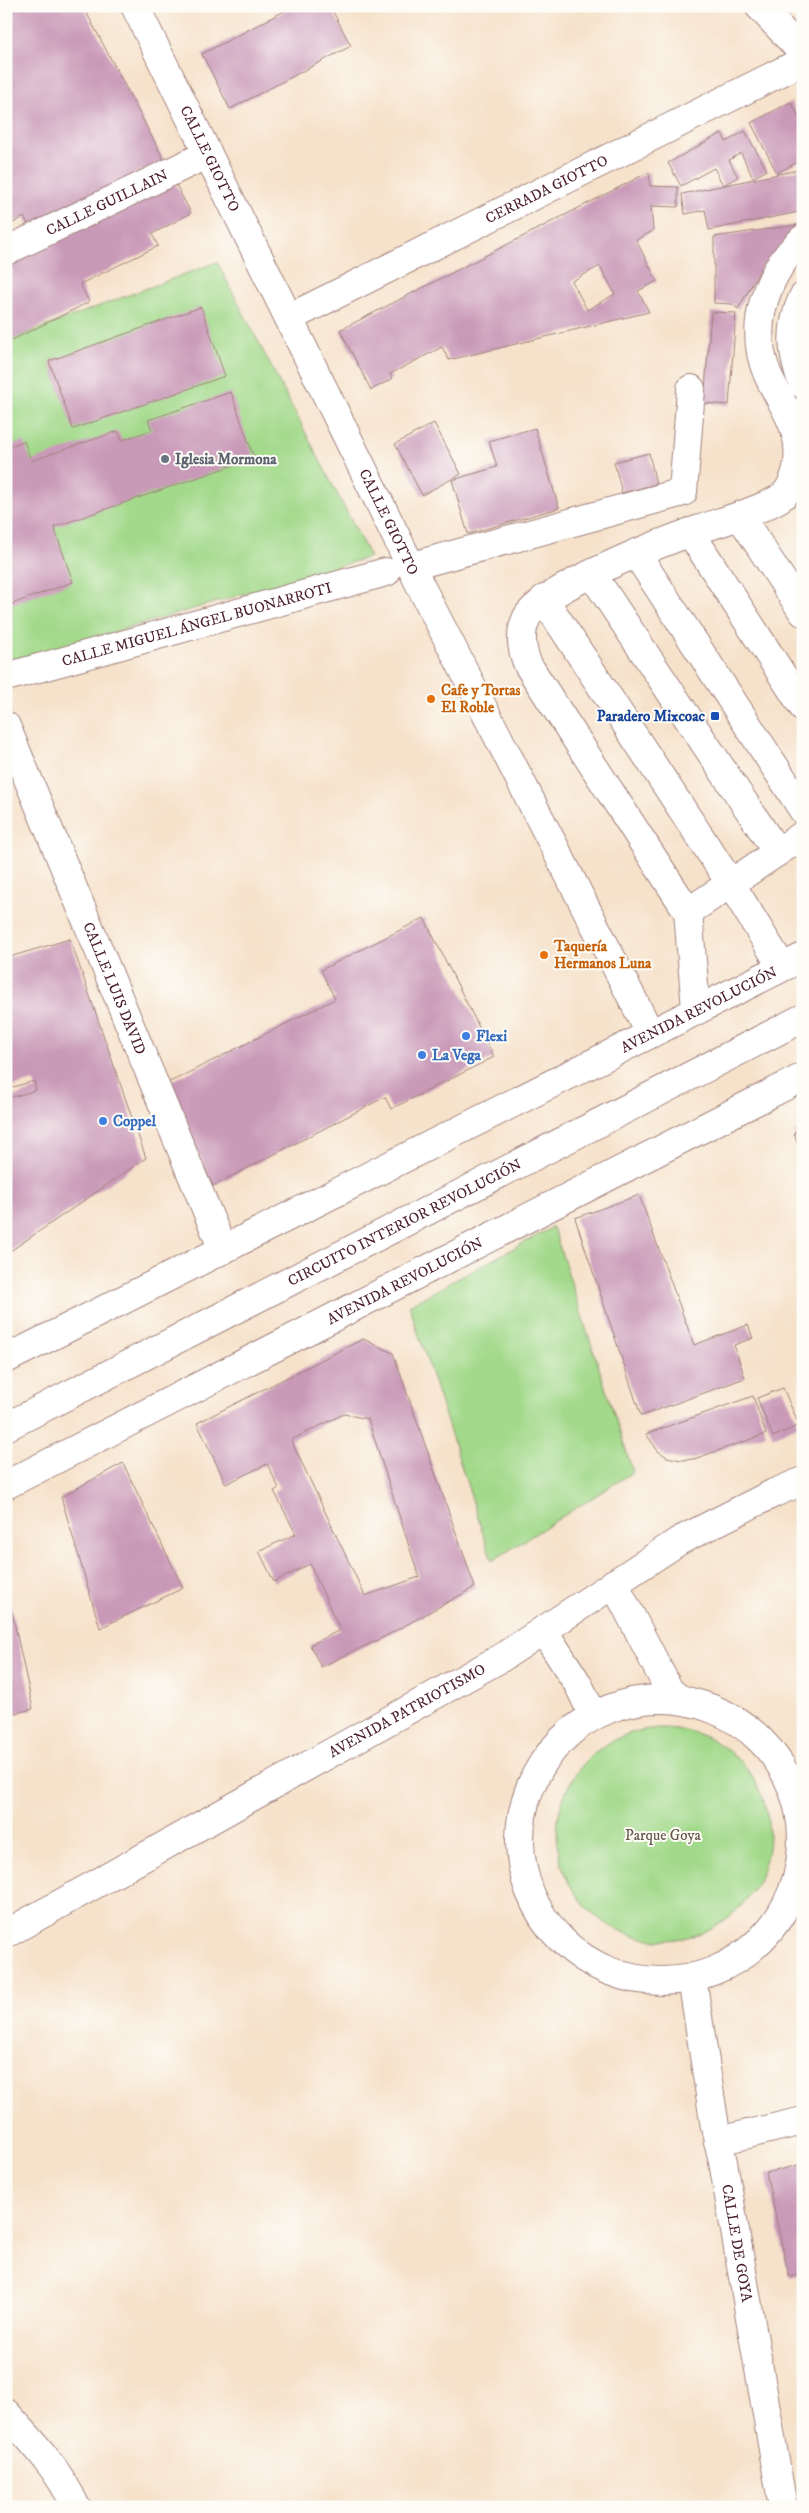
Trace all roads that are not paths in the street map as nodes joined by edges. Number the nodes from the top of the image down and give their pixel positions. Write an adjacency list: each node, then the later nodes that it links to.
1 (134, 6): 5 (main road, CALLE GIOTTO)
2 (759, 6): 3 (main road)
3 (803, 53)
4 (803, 61): 9 (main road, CERRADA GIOTTO)
5 (208, 154): 7 (main road, CALLE GUILLAIN); 9 (main road, CALLE GIOTTO)
6 (803, 239): 12 (main road)
7 (6, 251)
8 (801, 308): 10 (main road)
9 (289, 318): 15 (main road, CALLE GIOTTO)
10 (803, 384)
11 (691, 389): 15 (main road, CALLE MIGUEL ÁNGEL BUONARROTI)
12 (740, 516): 13 (main road); 18 (main road)
13 (690, 532): 14 (main road); 20 (main road)
14 (636, 553): 16 (main road); 22 (main road)
15 (399, 569): 19 (main road, CALLE MIGUEL ÁNGEL BUONARROTI); 30 (main road, CALLE GIOTTO)
16 (592, 574): 17 (main road); 24 (main road)
17 (544, 599): 25 (main road); 26 (main road)
18 (803, 612)
19 (6, 677)
20 (803, 707)
21 (6, 726): 32 (main road, CALLE LUIS DAVID)
22 (803, 810)
23 (803, 835): 24 (main road)
24 (777, 852): 25 (main road)
25 (730, 884): 26 (main road); 27 (main road)
26 (688, 912): 28 (main road)
27 (792, 962): 28 (main road, AVENIDA REVOLUCIÓN)
28 (696, 1009): 30 (main road, AVENIDA REVOLUCIÓN)
29 (803, 1018): 34 (main road, CIRCUITO INTERIOR REVOLUCIÓN, bridge)
30 (650, 1033): 32 (main road, AVENIDA REVOLUCIÓN)
31 (803, 1077): 36 (main road, AVENIDA REVOLUCIÓN)
32 (223, 1250): 33 (main road, AVENIDA REVOLUCIÓN)
33 (6, 1359)
34 (6, 1426)
35 (803, 1481): 37 (main road, AVENIDA PATRIOTISMO)
36 (6, 1485)
37 (614, 1584): 38 (main road, AVENIDA PATRIOTISMO); 39 (main road)
38 (543, 1630): 40 (main road); 41 (main road, AVENIDA PATRIOTISMO)
39 (689, 1702): 40 (main road); 42 (main road)
40 (593, 1716): 42 (main road)
41 (6, 1934)
42 (692, 1978): 44 (main road, CALLE DE GOYA)
43 (803, 2121): 44 (main road)
44 (718, 2141): 47 (main road, CALLE DE GOYA)
45 (6, 2413): 46 (main road)
46 (76, 2507)
47 (783, 2507)

